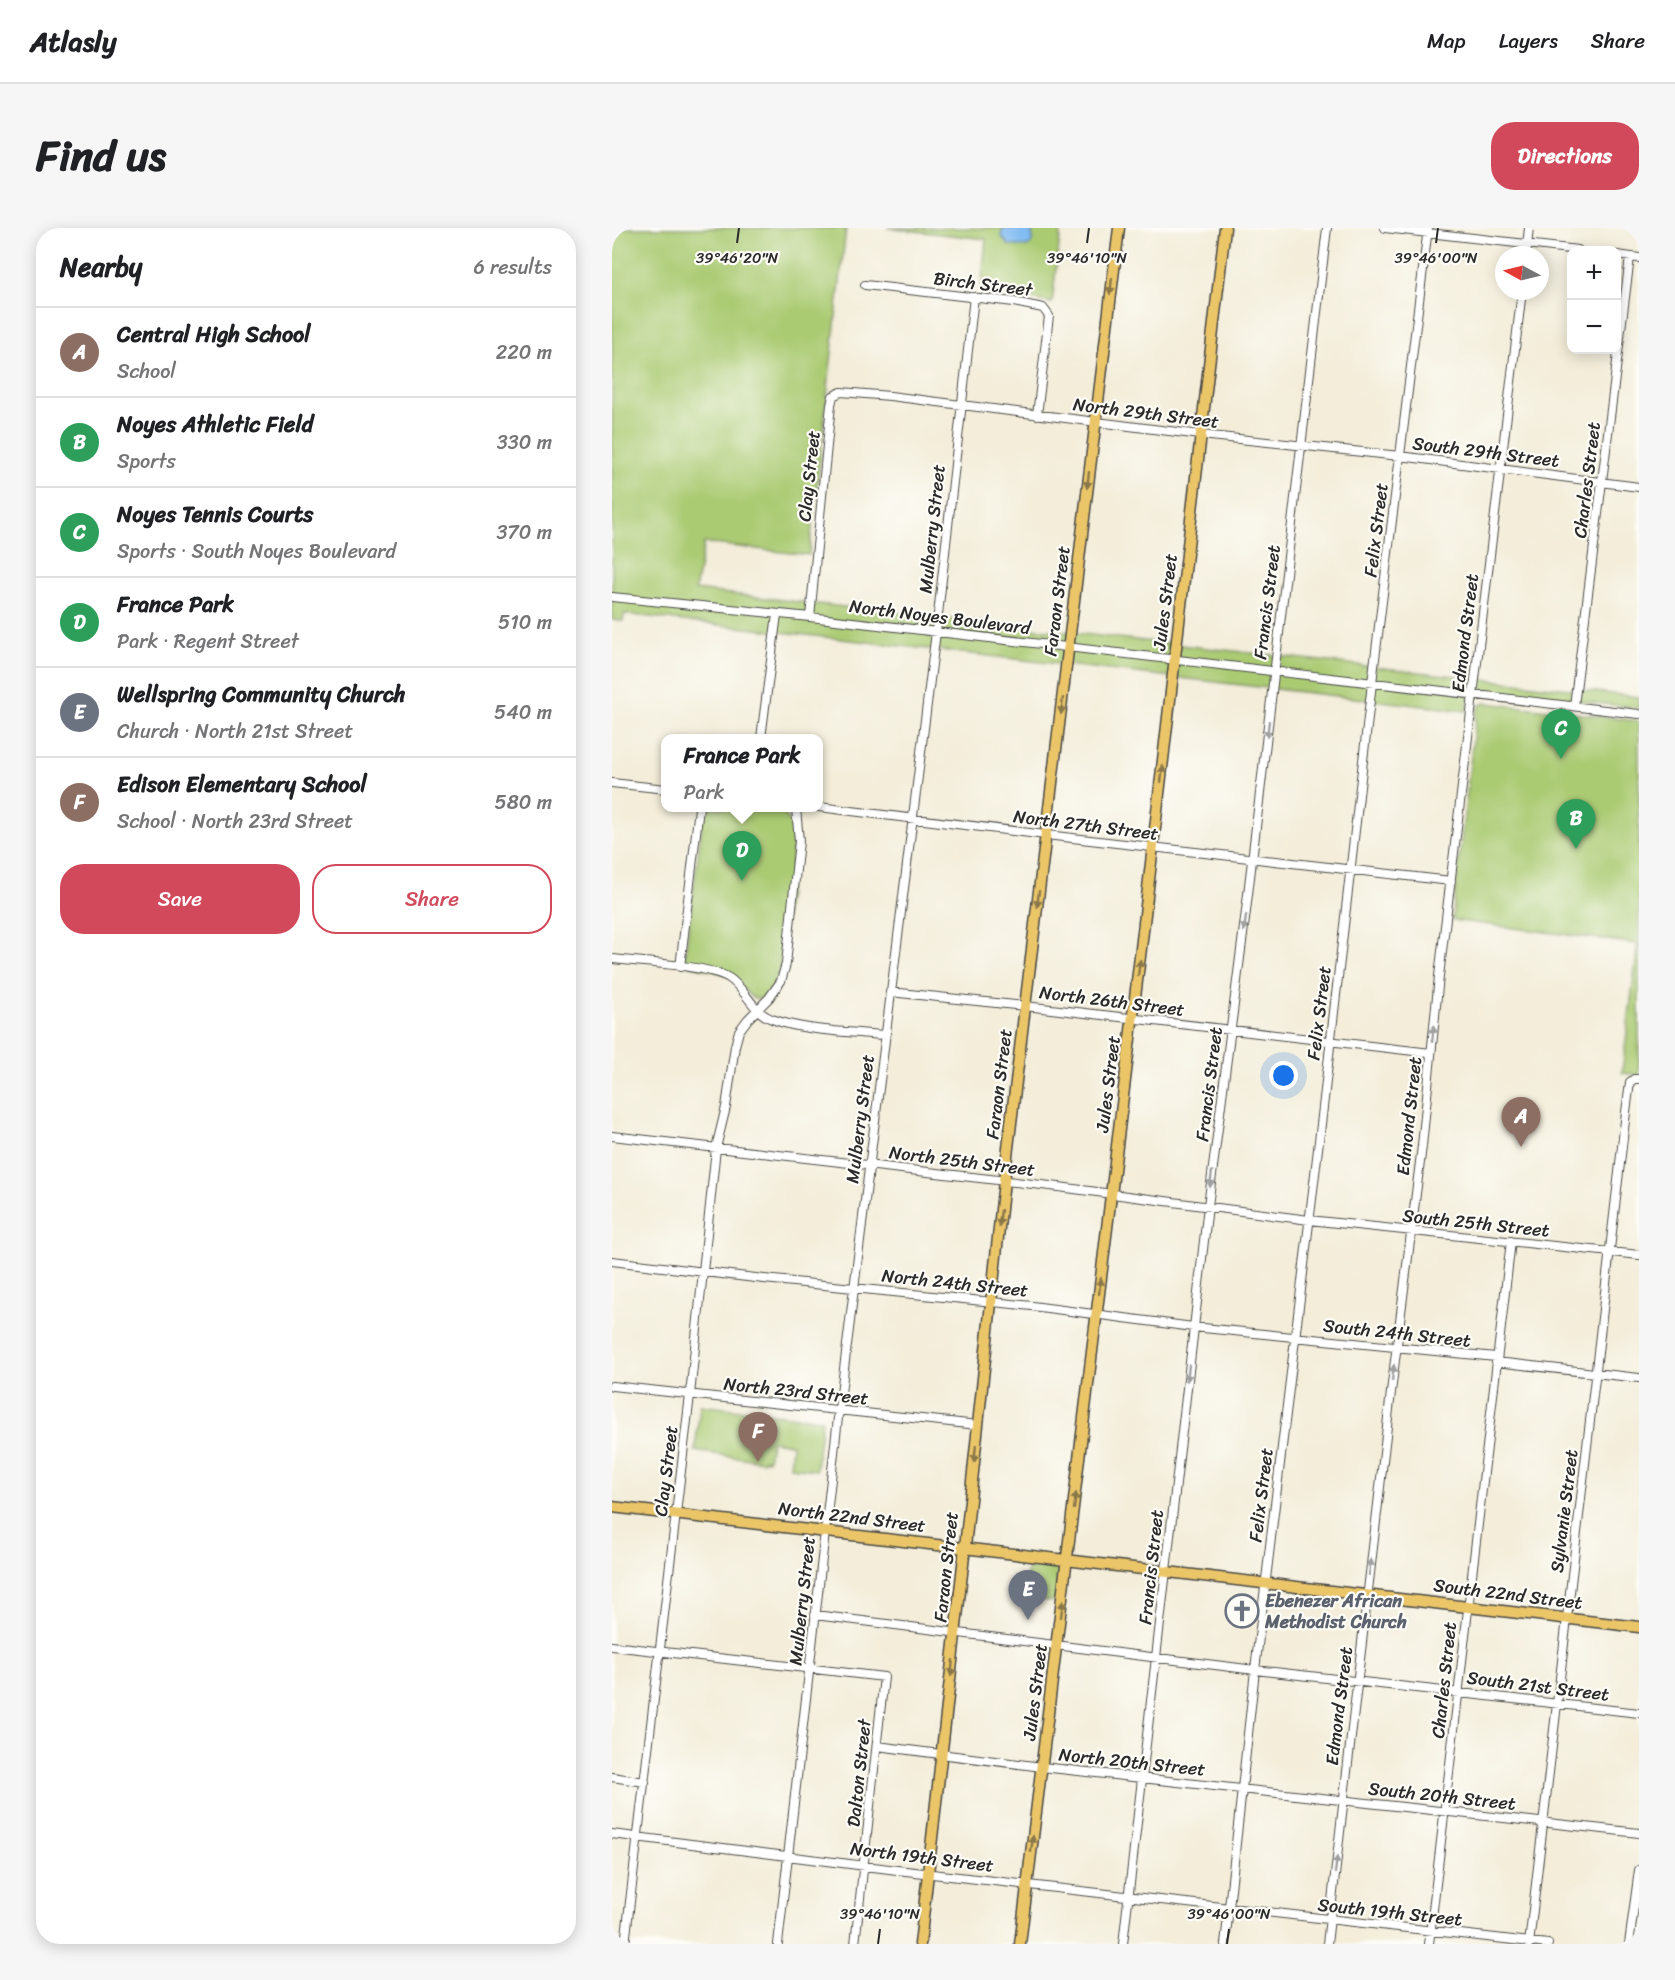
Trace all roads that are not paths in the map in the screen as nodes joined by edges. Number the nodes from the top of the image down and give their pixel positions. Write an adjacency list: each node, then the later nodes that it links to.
1 (1119, 228): 18 (main road, Faraon Street, one-way to 18)
2 (1225, 228): 19 (main road, Jules Street)
3 (1327, 228): 20 (street, Francis Street)
4 (1385, 228): 6 (street)
5 (1529, 228): 7 (street)
6 (1428, 231): 7 (street); 21 (street, Felix Street)
7 (1527, 244): 8 (street)
8 (1567, 249)
9 (1621, 256): 10 (street)
10 (1630, 257): 11 (street); 23 (street, Charles Street)
11 (1639, 258)
12 (865, 285): 13 (street, Birch Street)
13 (974, 297): 16 (street, Mulberry Street); 17 (street, Birch Street)
14 (1521, 300): 22 (street, Edmond Street)
15 (890, 396): 16 (street, North 29th Street); 28 (street, Clay Street)
16 (961, 405): 17 (street, North 29th Street); 29 (street, Mulberry Street)
17 (1037, 415): 18 (street, North 29th Street)
18 (1095, 422): 19 (street, North 29th Street); 30 (main road, Faraon Street, one-way to 30)
19 (1201, 435): 20 (street, North 29th Street); 31 (main road, Jules Street)
20 (1300, 446): 21 (street, North 29th Street); 32 (street, Francis Street)
21 (1400, 456): 22 (street, South 29th Street); 33 (street, Felix Street)
22 (1500, 469): 23 (street, South 29th Street); 34 (street, Edmond Street)
23 (1602, 482): 24 (street, South 29th Street); 35 (street, Charles Street)
24 (1639, 487)
25 (612, 597): 26 (street); 27 (street, North Noyes Boulevard)
26 (612, 602)
27 (777, 614): 28 (street, North Noyes Boulevard); 37 (street)
28 (810, 617): 29 (street, North Noyes Boulevard)
29 (936, 632): 30 (street, North Noyes Boulevard); 43 (street, Mulberry Street)
30 (1069, 648): 31 (street, North Noyes Boulevard); 44 (main road, Faraon Street, one-way to 44)
31 (1175, 660): 32 (street, North Noyes Boulevard); 45 (main road, Jules Street, one-way to 31)
32 (1274, 671): 33 (street, North Noyes Boulevard); 46 (street, Francis Street, one-way to 46)
33 (1372, 683): 34 (street, North Noyes Boulevard); 47 (street, Felix Street)
34 (1473, 695): 35 (street, North Noyes Boulevard); 48 (street, Edmond Street)
35 (1574, 706): 36 (street, North Noyes Boulevard)
36 (1639, 714)
37 (762, 734)
38 (612, 783): 39 (street)
39 (661, 788)
40 (823, 807): 43 (street, North 27th Street)
41 (698, 812): 50 (street)
42 (796, 812): 53 (street)
43 (912, 818): 44 (street, North 27th Street); 51 (street, Mulberry Street)
44 (1046, 835): 45 (street, North 27th Street); 52 (main road, Faraon Street, one-way to 52)
45 (1153, 848): 46 (street, North 27th Street); 54 (main road, Jules Street, one-way to 45)
46 (1252, 858): 47 (street, North 27th Street); 55 (street, Francis Street, one-way to 55)
47 (1351, 870): 48 (street, North 27th Street); 57 (street, Felix Street)
48 (1451, 881): 58 (street, Edmond Street, one-way to 48)
49 (612, 959): 50 (street)
50 (680, 967): 53 (street)
51 (890, 992): 52 (street, North 26th Street); 56 (street, Mulberry Street)
52 (1025, 1006): 54 (street, North 26th Street); 63 (main road, Faraon Street)
53 (757, 1010): 56 (street); 61 (street, Clay Street)
54 (1133, 1018): 55 (street, North 26th Street); 64 (main road, Jules Street)
55 (1231, 1030): 57 (street, North 26th Street); 65 (street, Francis Street, one-way to 65)
56 (885, 1035): 62 (street, Mulberry Street)
57 (1331, 1041): 58 (street, North 26th Street); 66 (street, Felix Street)
58 (1431, 1053): 67 (street, Edmond Street)
59 (1639, 1079): 69 (street, Sylvanie Street)
60 (612, 1136): 61 (street, North 25th Street)
61 (716, 1148): 62 (street, North 25th Street); 72 (street, Clay Street)
62 (869, 1165): 63 (street, North 25th Street); 73 (street, Mulberry Street)
63 (1004, 1181): 64 (street, North 25th Street); 74 (main road, Faraon Street, one-way to 74)
64 (1111, 1193): 65 (street, North 25th Street); 75 (main road, Jules Street, one-way to 64)
65 (1208, 1206): 66 (street, North 25th Street); 76 (street, Francis Street)
66 (1309, 1220): 67 (street, South 25th Street); 77 (street, Felix Street)
67 (1411, 1231): 68 (street, South 25th Street); 78 (street, Edmond Street)
68 (1511, 1241): 69 (street, South 25th Street); 79 (street, Charles Street)
69 (1609, 1252): 70 (street, South 25th Street); 80 (street, Sylvanie Street)
70 (1639, 1255)
71 (612, 1260): 72 (street, North 24th Street)
72 (703, 1271): 73 (street, North 24th Street); 83 (street, Clay Street)
73 (854, 1288): 74 (street, North 24th Street); 84 (street, Mulberry Street)
74 (990, 1302): 75 (street, North 24th Street); 85 (main road, Faraon Street)
75 (1096, 1315): 76 (street, North 24th Street); 90 (main road, Jules Street, one-way to 75)
76 (1193, 1327): 77 (street, North 24th Street); 91 (street, Francis Street, one-way to 91)
77 (1294, 1338): 78 (street, South 24th Street); 92 (street, Felix Street)
78 (1396, 1348): 79 (street, South 24th Street); 93 (street, Edmond Street, one-way to 78)
79 (1496, 1360): 80 (street, South 24th Street); 94 (street, Charles Street)
80 (1595, 1373): 81 (street, South 24th Street); 96 (street, Sylvanie Street)
81 (1639, 1378)
82 (612, 1386): 83 (street, North 23rd Street)
83 (690, 1395): 84 (street, North 23rd Street); 87 (street, Clay Street)
84 (838, 1409): 85 (street, North 23rd Street); 88 (street, Mulberry Street)
85 (978, 1425): 89 (main road, Faraon Street, one-way to 89)
86 (612, 1507): 87 (main road, North 22nd Street)
87 (676, 1513): 88 (main road, North 22nd Street); 101 (street, Clay Street)
88 (825, 1531): 89 (main road, North 22nd Street); 95 (street, Mulberry Street)
89 (965, 1547): 90 (main road, North 22nd Street); 98 (main road, Faraon Street)
90 (1068, 1559): 91 (main road, North 22nd Street); 99 (main road, Jules Street, one-way to 90)
91 (1165, 1571): 92 (main road, North 22nd Street); 102 (street, Francis Street)
92 (1266, 1584): 93 (main road, South 22nd Street); 104 (street, Felix Street)
93 (1367, 1595): 94 (main road, South 22nd Street); 105 (street, Edmond Street)
94 (1468, 1606): 96 (main road, South 22nd Street); 106 (street, Charles Street)
95 (815, 1615): 98 (street, South 21st Street); 103 (street, Mulberry Street)
96 (1566, 1618): 97 (main road, South 22nd Street); 107 (street, Sylvanie Street)
97 (1639, 1627)
98 (956, 1632): 99 (street, South 21st Street); 110 (main road, Faraon Street, one-way to 110)
99 (1058, 1645): 102 (street, South 21st Street); 111 (main road, Jules Street)
100 (612, 1646): 101 (street)
101 (660, 1652): 103 (street); 114 (street, Clay Street)
102 (1156, 1656): 104 (street, South 21st Street); 113 (street, Francis Street)
103 (809, 1669): 109 (street, Dalton Street); 122 (street, Mulberry Street)
104 (1255, 1670): 105 (street, South 21st Street); 115 (street, Felix Street)
105 (1357, 1681): 106 (street, South 21st Street); 116 (street, Edmond Street)
106 (1458, 1691): 107 (street, South 21st Street); 117 (street, Charles Street)
107 (1556, 1703): 108 (street, South 21st Street); 118 (street, Sylvanie Street)
108 (1639, 1713)
109 (877, 1746): 110 (street, North 20th Street); 123 (street, Dalton Street)
110 (942, 1754): 111 (street, North 20th Street); 125 (main road, Faraon Street)
111 (1042, 1767): 113 (street, North 20th Street); 126 (main road, Jules Street, one-way to 111)
112 (612, 1778): 114 (street)
113 (1143, 1778): 115 (street, North 20th Street); 127 (street, Francis Street)
114 (645, 1782): 121 (street, Clay Street)
115 (1242, 1789): 116 (street, South 20th Street); 128 (street, Felix Street)
116 (1344, 1800): 117 (street, South 20th Street); 129 (street, Edmond Street, one-way to 116)
117 (1444, 1811): 118 (street, South 20th Street); 130 (street, Charles Street)
118 (1542, 1822): 119 (street, South 20th Street); 131 (street, Sylvanie Street)
119 (1639, 1833)
120 (612, 1834): 121 (street, North 19th Street)
121 (638, 1838): 122 (street, North 19th Street); 132 (street, Clay Street)
122 (788, 1856): 123 (street, North 19th Street); 133 (street, Mulberry Street)
123 (864, 1866): 125 (street, North 19th Street); 134 (street, Dalton Street)
124 (1639, 1870): 142 (street)
125 (928, 1874): 126 (street, North 19th Street); 135 (main road, Faraon Street)
126 (1027, 1885): 127 (street, North 19th Street); 136 (main road, Jules Street)
127 (1128, 1896): 128 (street, North 19th Street); 137 (street, Francis Street)
128 (1228, 1909): 129 (street, South 19th Street); 138 (street, Felix Street)
129 (1330, 1920): 130 (street, South 19th Street); 139 (street, Edmond Street)
130 (1431, 1931): 131 (street, South 19th Street); 140 (street, Charles Street)
131 (1529, 1943): 141 (street, South 19th Street)
132 (626, 1944)
133 (778, 1944)
134 (855, 1944)
135 (920, 1944)
136 (1020, 1944)
137 (1123, 1944)
138 (1225, 1944)
139 (1327, 1944)
140 (1429, 1944)
141 (1548, 1944)
142 (1629, 1944)

